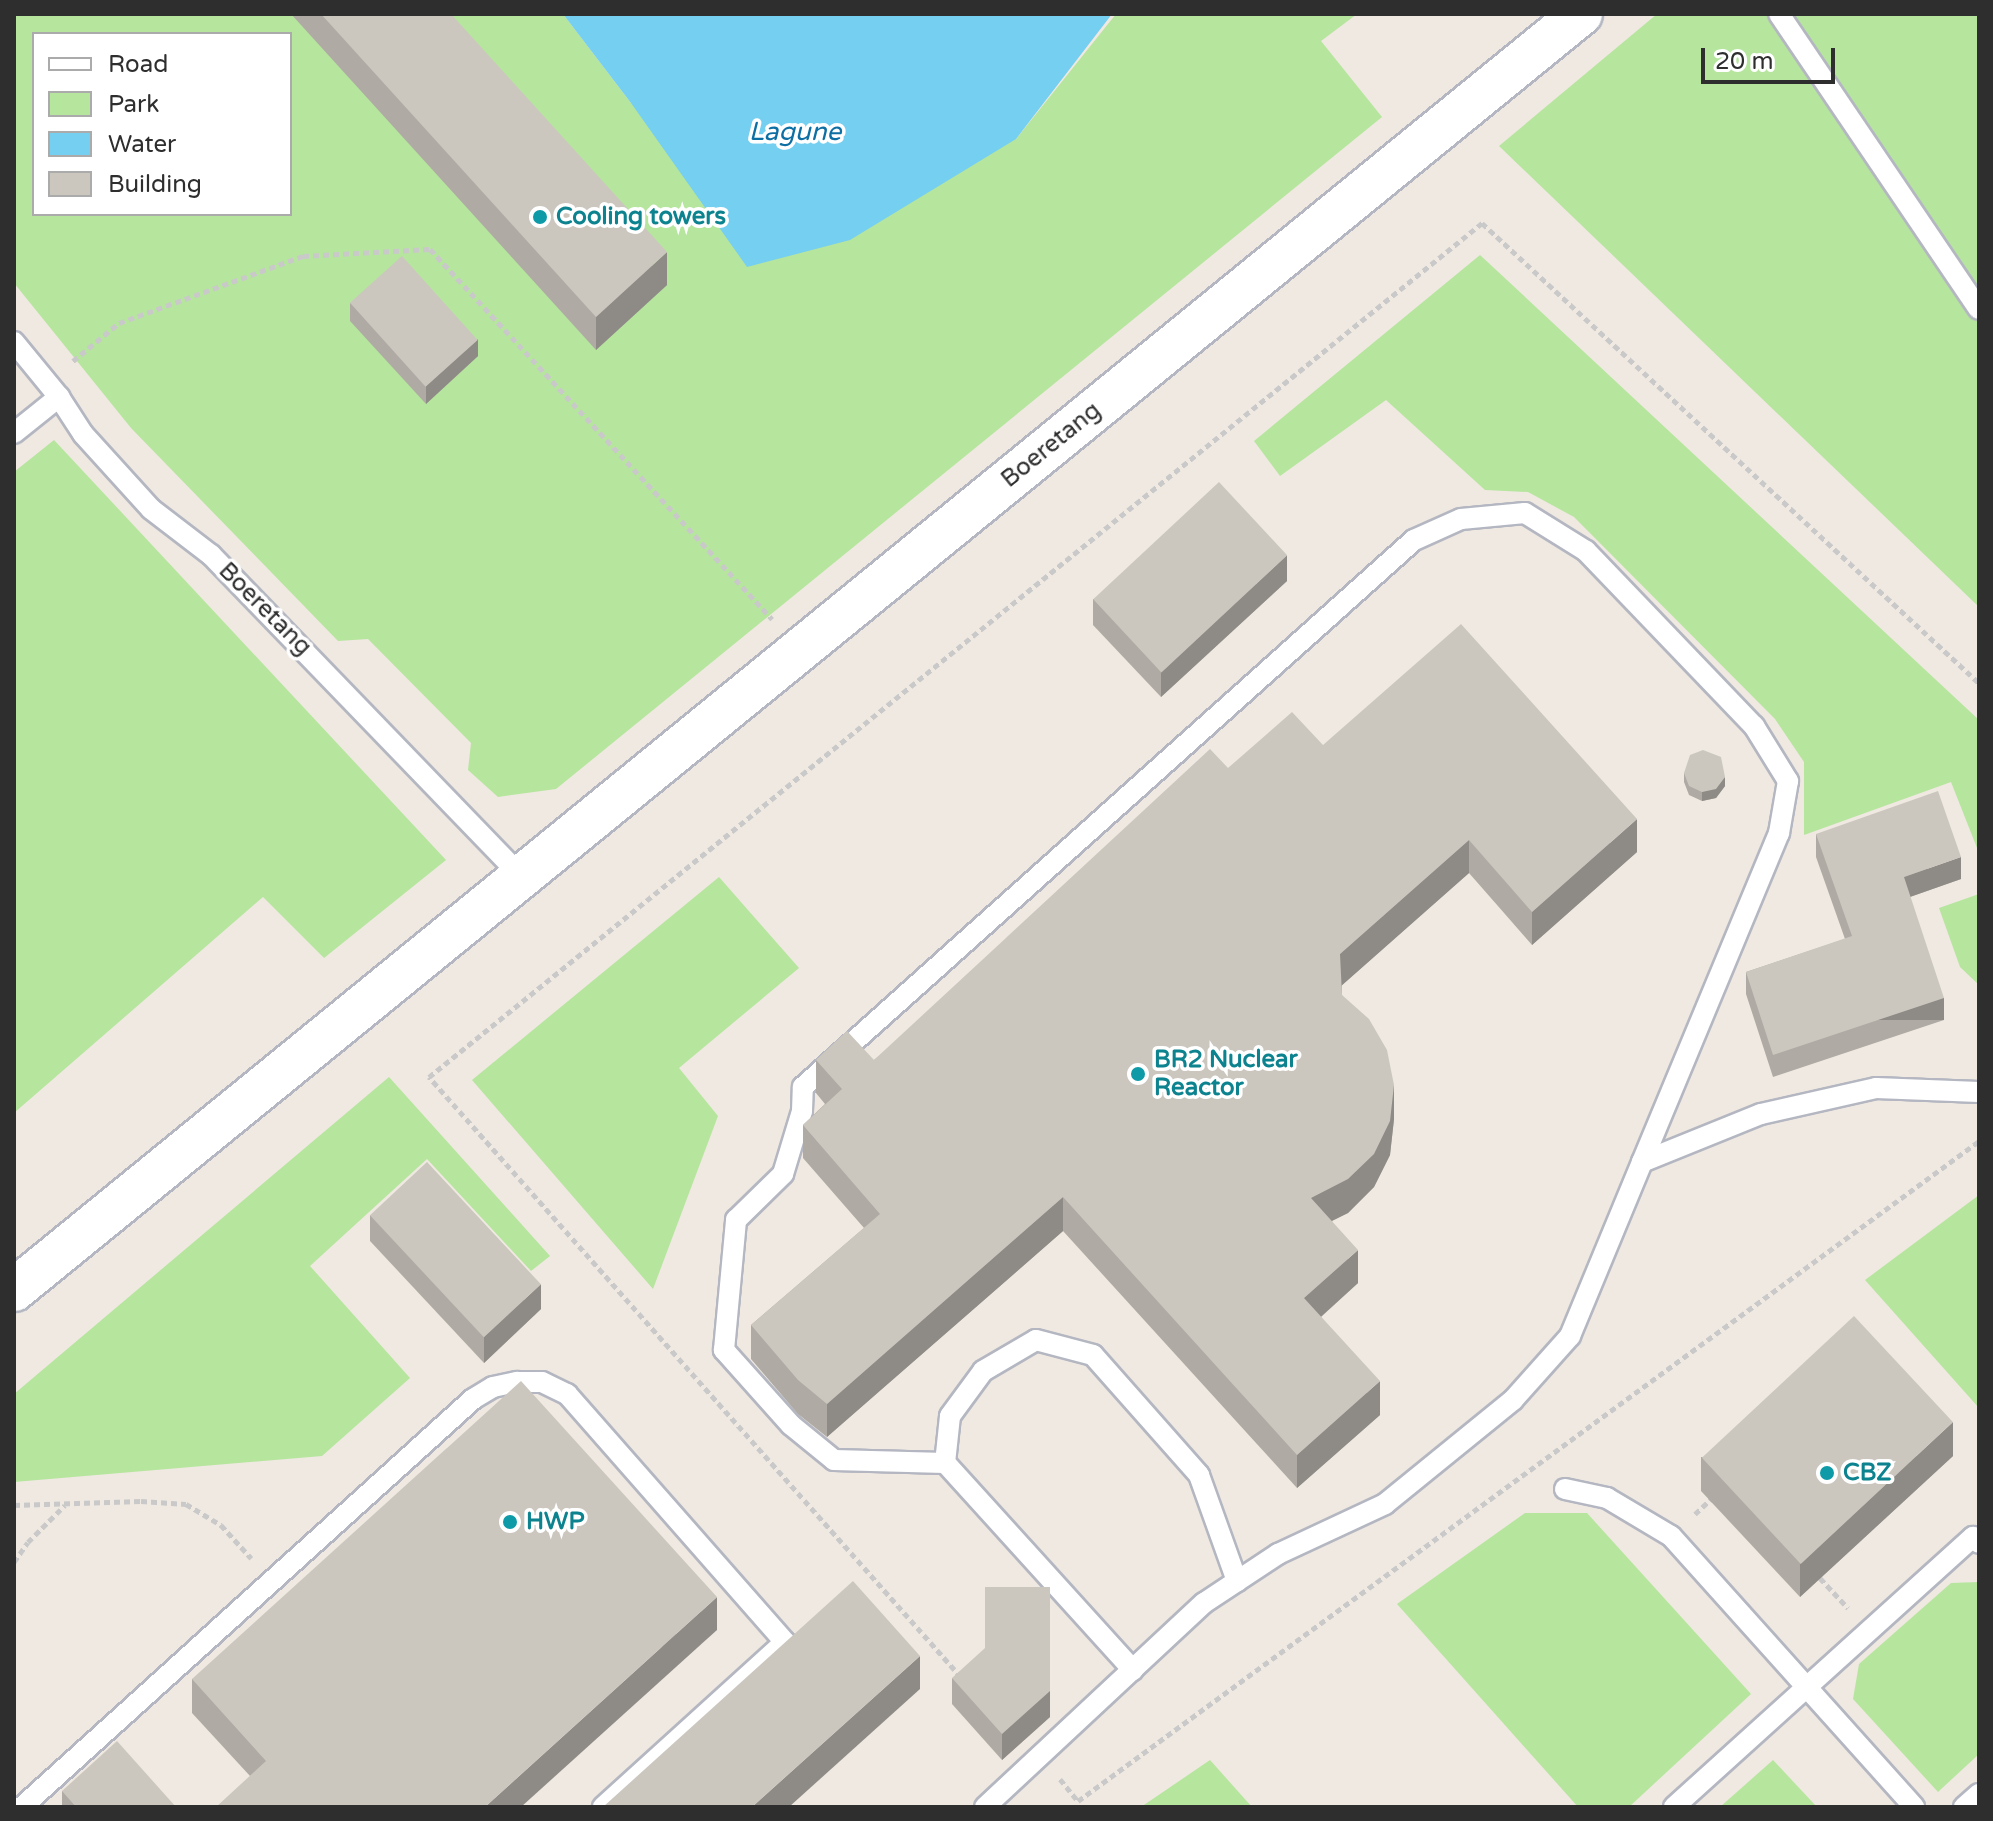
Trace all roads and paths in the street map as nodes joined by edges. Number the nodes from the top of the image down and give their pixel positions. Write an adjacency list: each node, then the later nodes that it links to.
1 (1581, 14): 7 (street, Boeretang)
2 (1779, 14): 3 (lane)
3 (1979, 309)
4 (14, 342): 5 (lane, Boeretang)
5 (53, 390): 6 (lane); 7 (path); 8 (lane, Boeretang)
6 (14, 433)
7 (799, 649): 8 (street, Boeretang)
8 (520, 875): 12 (street, Boeretang)
9 (1979, 1092): 11 (lane)
10 (1979, 1141): 23 (path)
11 (1642, 1162): 13 (lane); 20 (lane)
12 (14, 1290)
13 (945, 1463): 20 (lane); 21 (lane)
14 (1565, 1489): 22 (lane)
15 (66, 1504): 16 (path); 18 (path); 19 (path)
16 (14, 1505)
17 (1977, 1538): 22 (lane)
18 (14, 1562)
19 (271, 1579): 25 (lane); 26 (lane)
20 (1237, 1581): 21 (lane)
21 (1133, 1670): 23 (lane)
22 (1805, 1686): 28 (lane); 29 (lane)
23 (1040, 1757): 27 (lane)
24 (1979, 1794): 30 (lane)
25 (22, 1807)
26 (603, 1807)
27 (985, 1807)
28 (1674, 1807)
29 (1914, 1807)
30 (1964, 1807)

